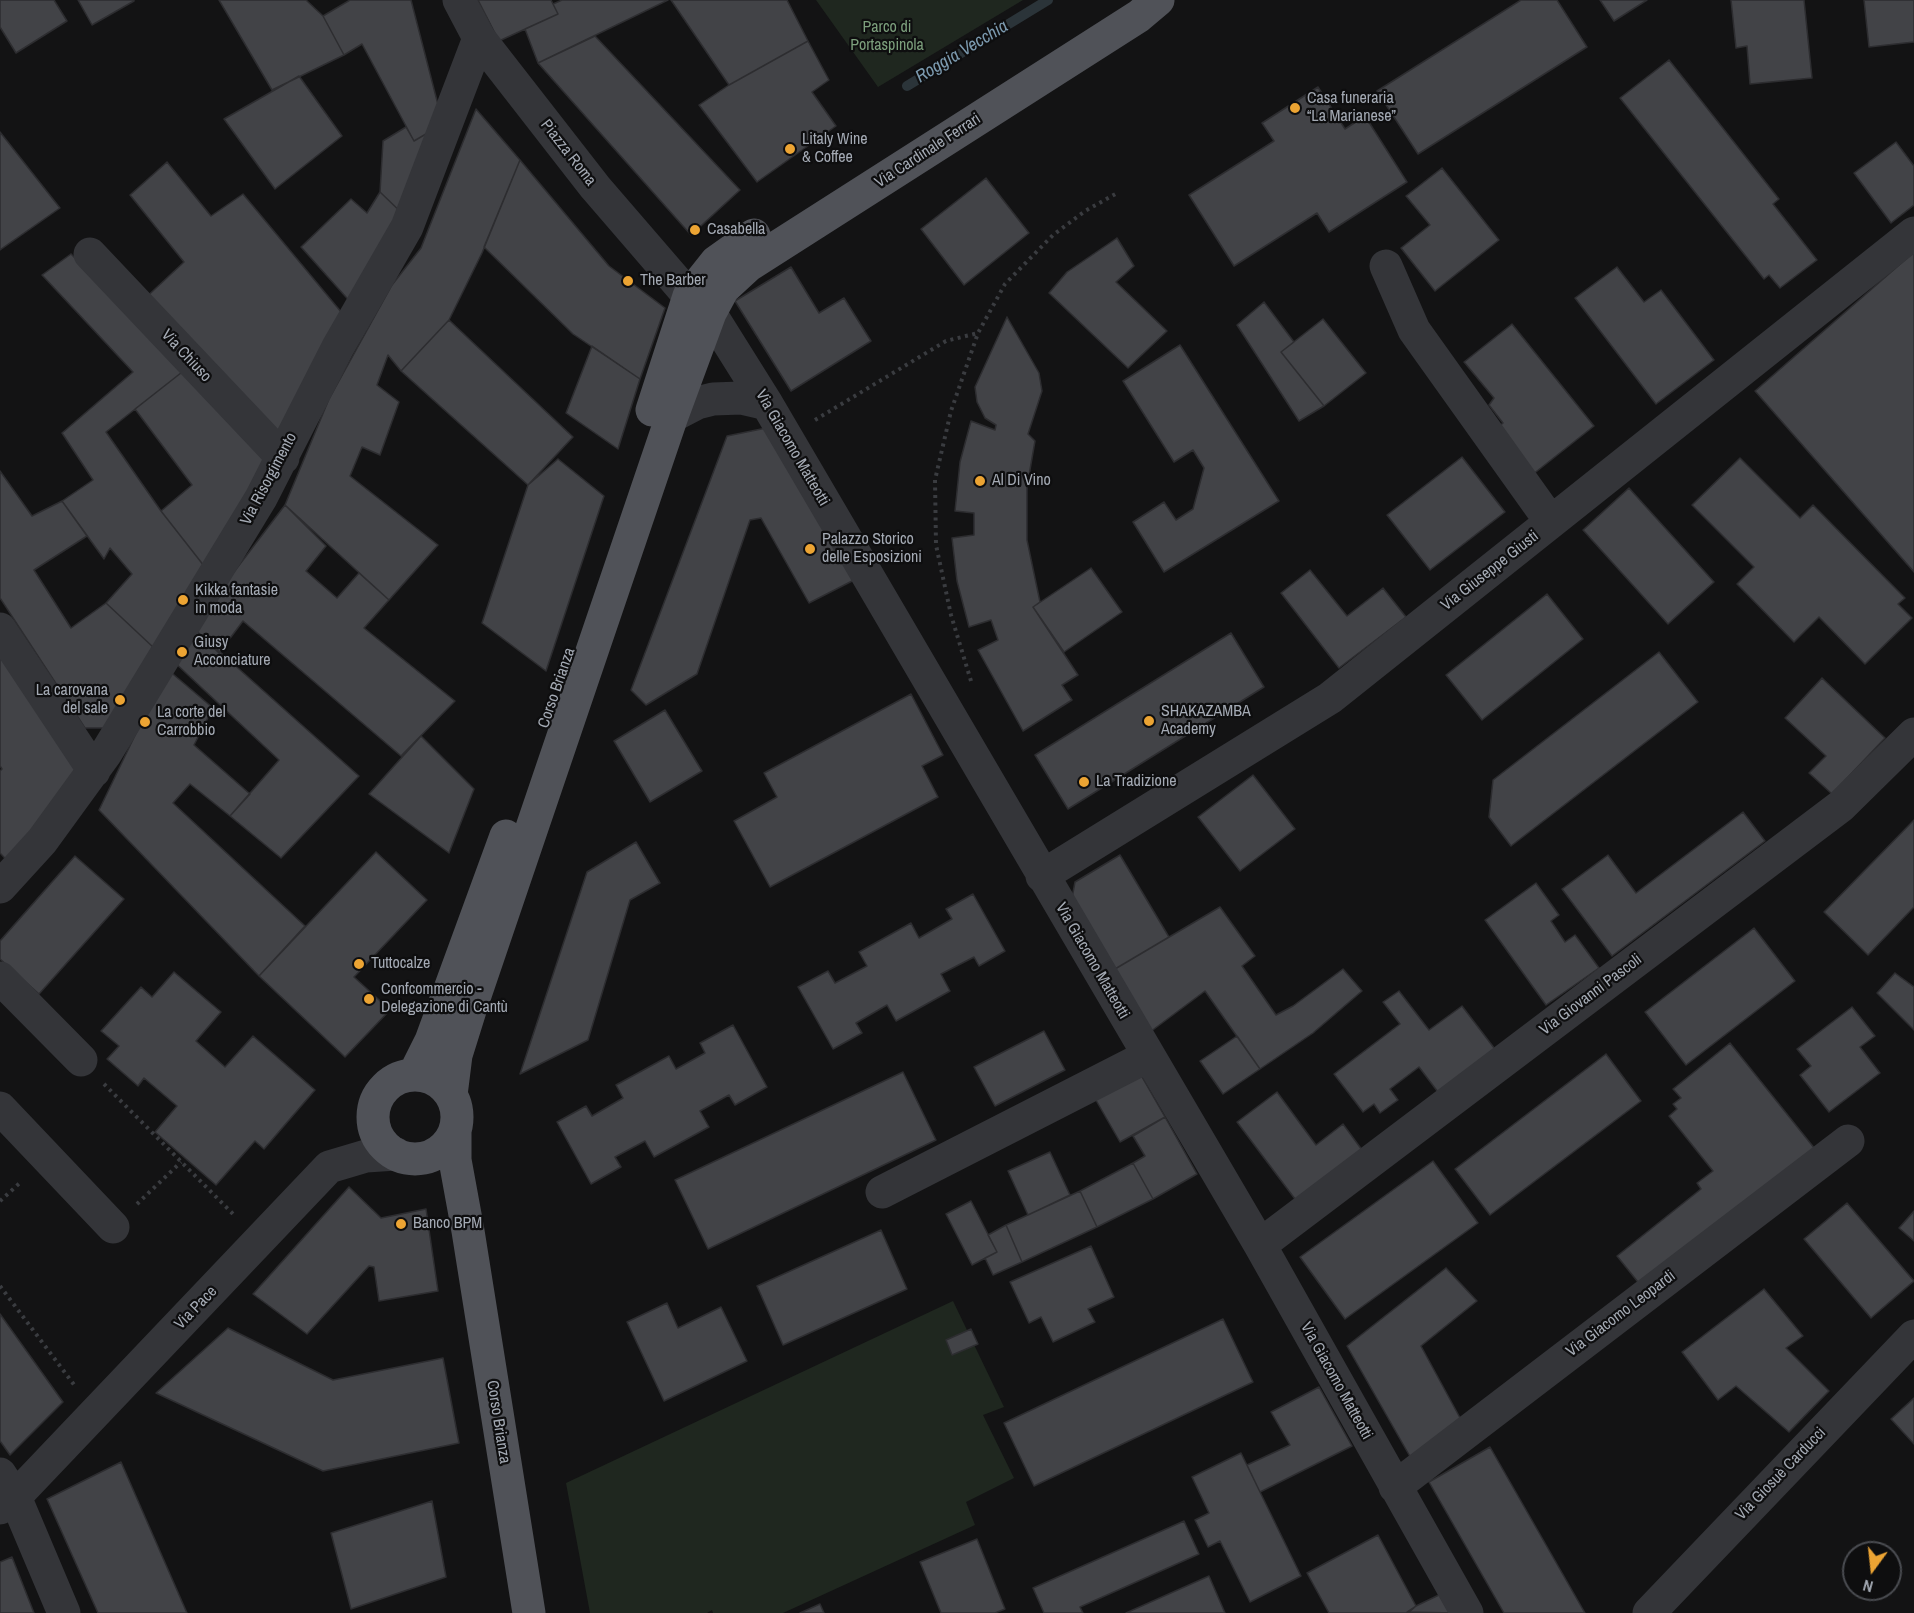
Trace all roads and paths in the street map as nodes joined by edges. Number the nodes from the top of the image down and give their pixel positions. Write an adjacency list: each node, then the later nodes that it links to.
1 (459, 0): 4 (street, Piazza Roma)
2 (1132, 0): 9 (main road, Via Cardinale Ferrari)
3 (1158, 0): 9 (main road, Via Cardinale Ferrari)
4 (479, 38): 9 (street, Piazza Roma); 14 (street, Via Risorgimento)
5 (1119, 192): 10 (path)
6 (1914, 233): 15 (street, Via Giuseppe Giusti)
7 (90, 254): 14 (street, Via Chiuso)
8 (1386, 266): 15 (street)
9 (699, 305): 11 (street, Via Giacomo Matteotti); 12 (main road, Corso Brianza); 25 (main road, Corso Brianza)
10 (978, 333): 13 (path); 17 (path)
11 (766, 404): 12 (street); 13 (street, Via Giacomo Matteotti)
12 (672, 416): 26 (main road, Corso Brianza)
13 (786, 437): 20 (street, Via Giacomo Matteotti)
14 (283, 458): 19 (street, Via Risorgimento)
15 (1551, 522): 20 (street, Via Giuseppe Giusti)
16 (0, 629): 19 (street)
17 (972, 685)
18 (1914, 734): 36 (street, Via Giovanni Pascoli)
19 (94, 771): 21 (street, Via Risorgimento)
20 (1042, 876): 23 (street, Via Giacomo Matteotti)
21 (0, 887)
22 (0, 978): 24 (street)
23 (1148, 1056): 32 (street); 36 (street, Via Giacomo Matteotti)
24 (81, 1060): 31 (path)
25 (414, 1075): 26 (main road); 30 (main road)
26 (452, 1095): 28 (main road)
27 (0, 1108): 33 (street)
28 (455, 1130): 30 (main road); 34 (main road, Corso Brianza)
29 (1848, 1141): 40 (street, Via Giacomo Leopardi)
30 (402, 1156): 34 (main road, Corso Brianza); 35 (street, Via Pace)
31 (181, 1162): 33 (path); 35 (path)
32 (882, 1192)
33 (112, 1227)
34 (468, 1232): 43 (main road, Corso Brianza)
35 (259, 1241): 41 (street, Via Pace)
36 (1260, 1245): 40 (street, Via Giacomo Matteotti)
37 (0, 1286): 39 (path)
38 (1914, 1336): 45 (street, Via Giosuè Carducci)
39 (55, 1359)
40 (1395, 1487): 44 (street, Via Giacomo Matteotti)
41 (5, 1493): 42 (street)
42 (64, 1613)
43 (529, 1613)
44 (1467, 1613)
45 (1649, 1613)

